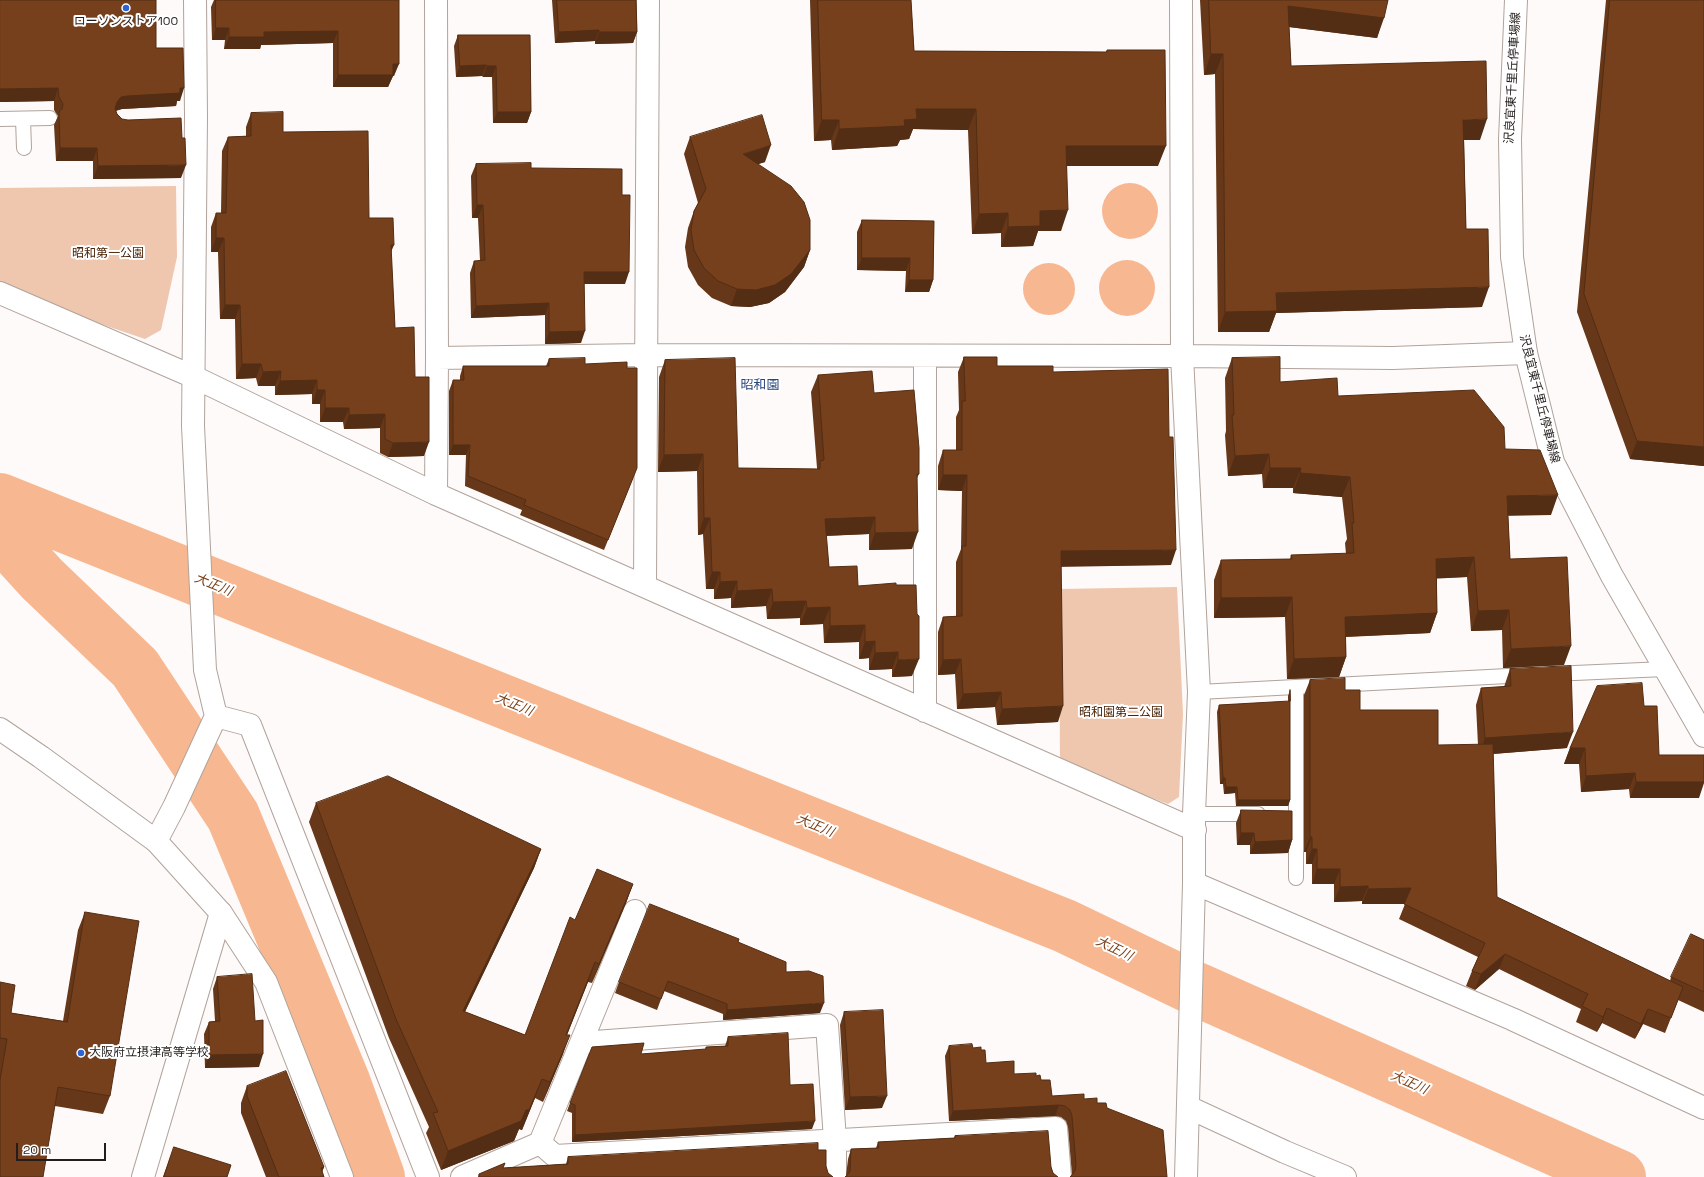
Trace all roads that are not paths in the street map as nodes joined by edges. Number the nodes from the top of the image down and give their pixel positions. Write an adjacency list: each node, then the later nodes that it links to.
1 (194, 0): 6 (street)
2 (436, 0): 17 (street)
3 (648, 0): 14 (street)
4 (1181, 0): 16 (street)
5 (1516, 0): 13 (street, 沢良宜東千里丘停車場線)
6 (196, 117): 8 (street); 18 (street)
7 (50, 118): 10 (lane)
8 (174, 118)
9 (0, 119): 10 (lane)
10 (24, 119): 11 (lane)
11 (24, 148)
12 (0, 293): 18 (street)
13 (1526, 353): 16 (street); 21 (street, 沢良宜東千里丘停車場線)
14 (645, 355): 15 (street); 17 (street); 20 (street)
15 (925, 356): 16 (street); 24 (street)
16 (1182, 356): 23 (street)
17 (437, 358): 19 (street)
18 (194, 377): 19 (street); 25 (street)
19 (436, 494): 20 (street)
20 (645, 585): 24 (street)
21 (1665, 668): 22 (lane); 27 (street, 沢良宜東千里丘停車場線)
22 (1296, 687): 23 (lane); 28 (lane)
23 (1199, 692): 29 (street)
24 (925, 711): 29 (street)
25 (216, 716): 30 (street); 42 (street)
26 (0, 729): 30 (street)
27 (1704, 736)
28 (1296, 815): 29 (lane); 31 (lane)
29 (1194, 822): 32 (street)
30 (156, 841): 34 (street)
31 (1296, 878)
32 (1194, 887): 36 (street); 37 (street)
33 (635, 911): 35 (street)
34 (222, 913): 40 (street); 41 (street)
35 (582, 1043): 38 (street); 39 (street)
36 (1188, 1098): 46 (street); 47 (street)
37 (1704, 1108)
38 (835, 1140): 39 (street); 44 (street); 45 (street)
39 (540, 1143): 43 (street)
40 (143, 1177)
41 (342, 1177)
42 (428, 1177)
43 (462, 1177)
44 (835, 1177)
45 (1060, 1177)
46 (1186, 1177)
47 (1344, 1177)

